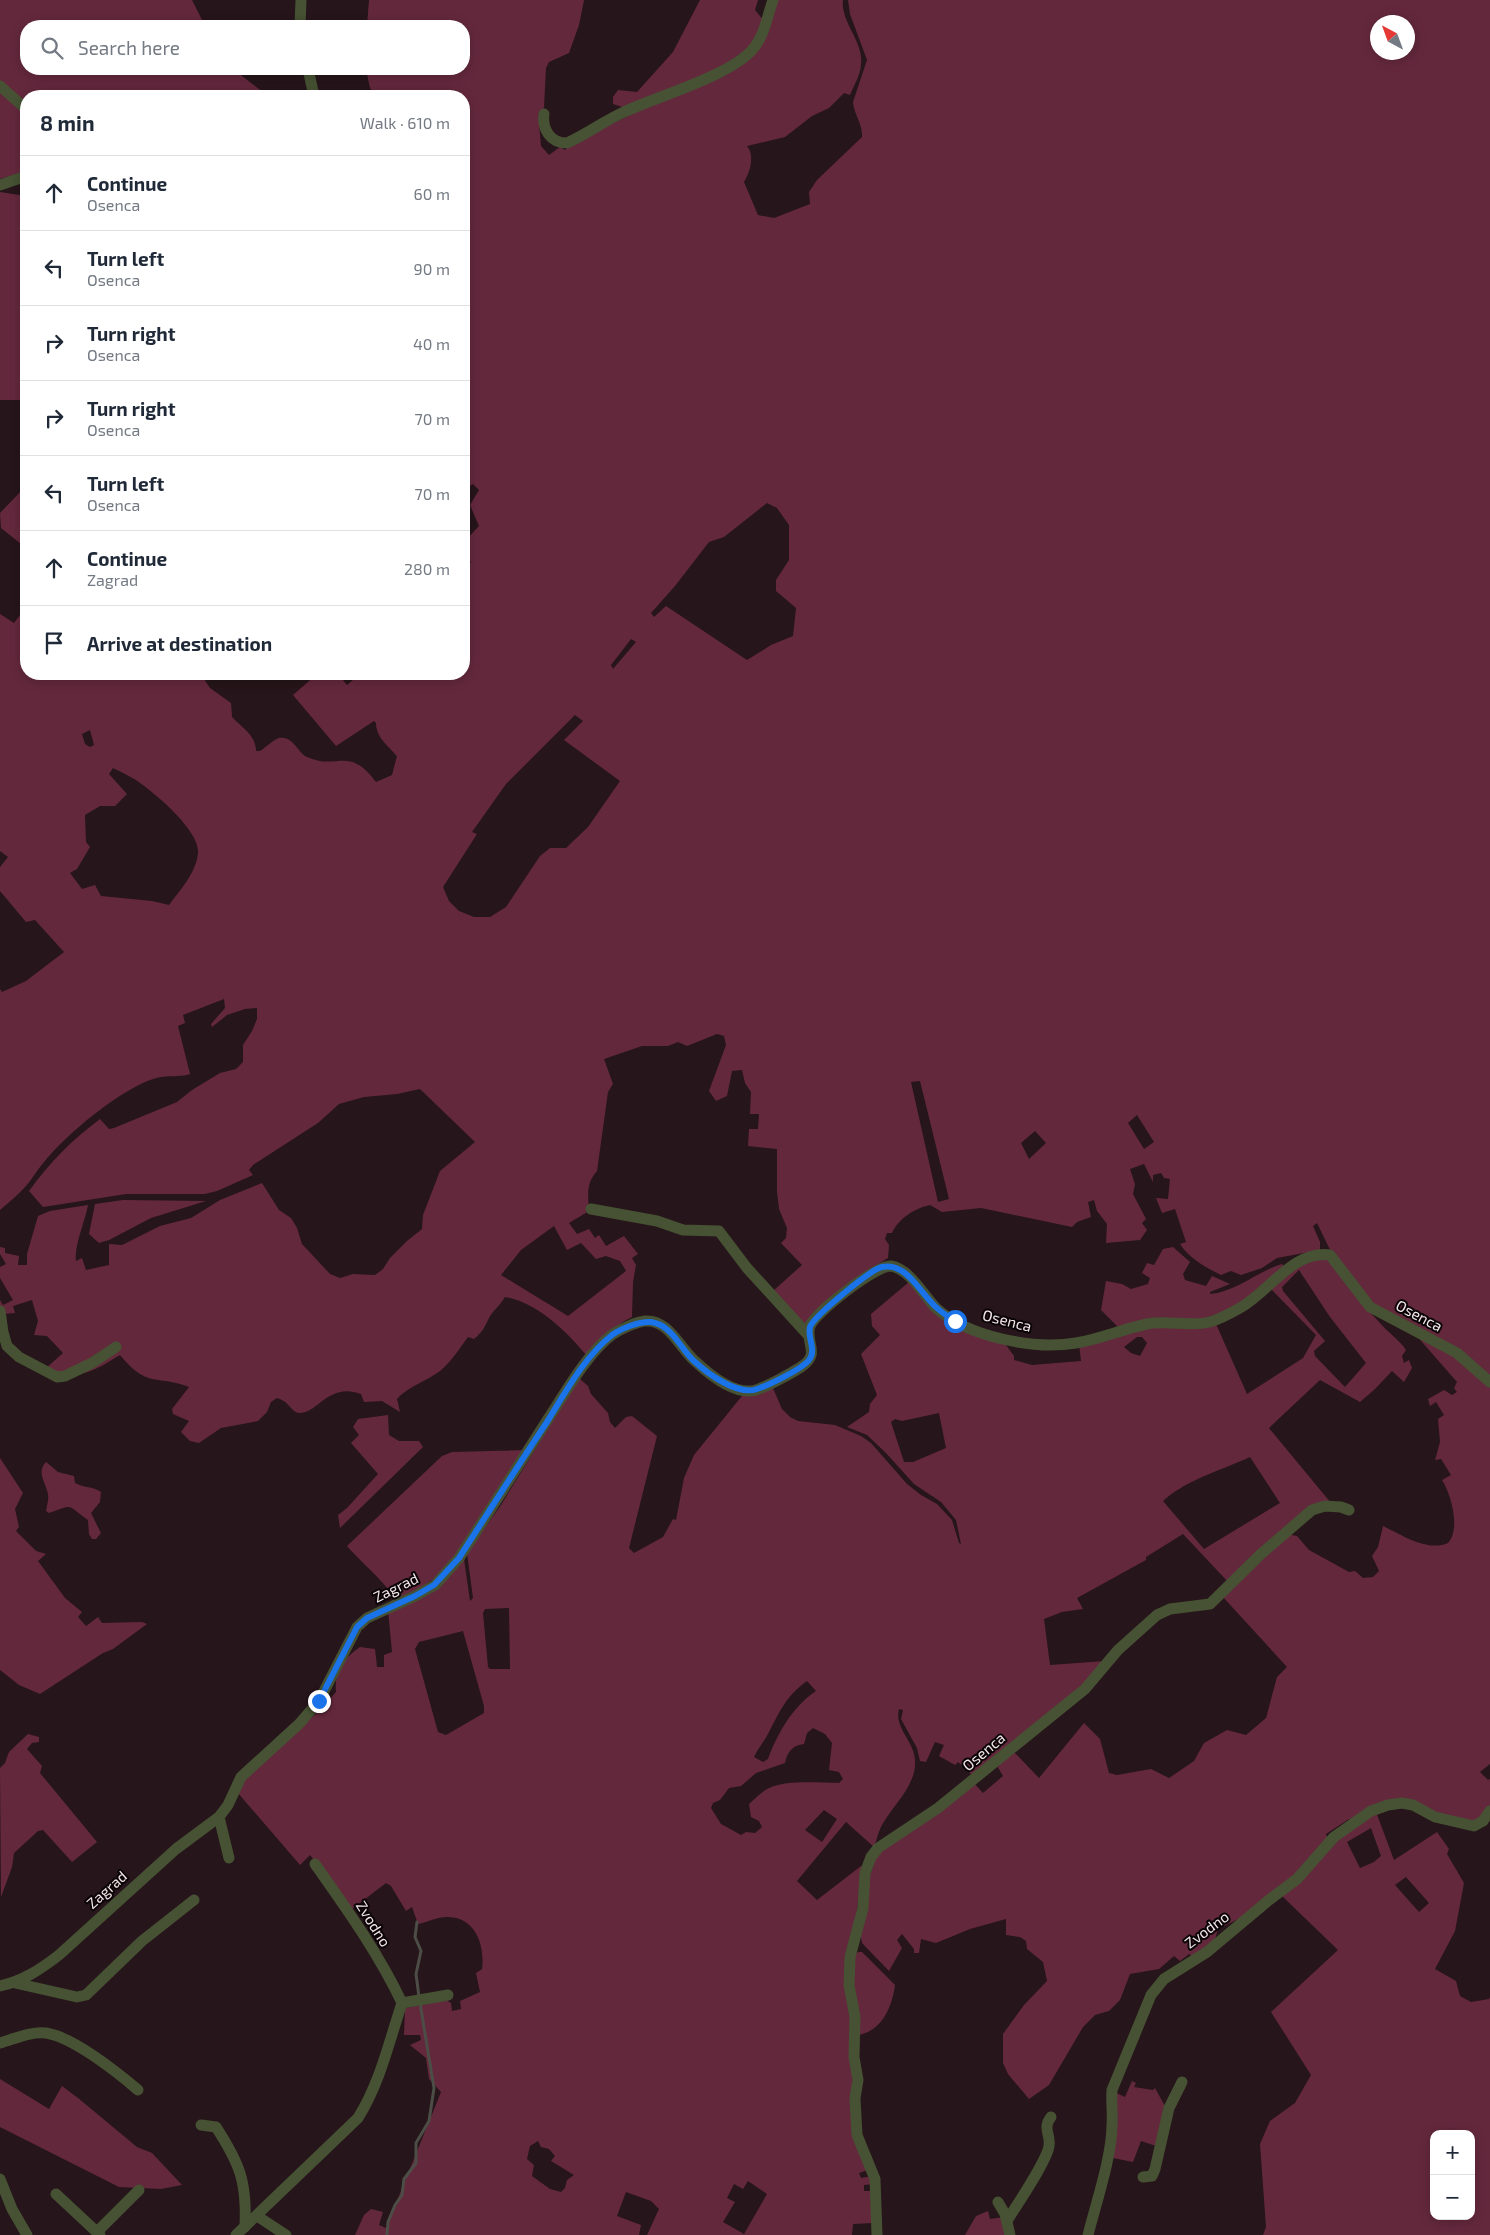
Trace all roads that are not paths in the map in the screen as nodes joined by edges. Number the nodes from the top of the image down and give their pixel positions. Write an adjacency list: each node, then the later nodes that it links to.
1 (301, 0): 3 (street)
2 (773, 0): 8 (street)
3 (300, 20)
4 (309, 75): 6 (street)
5 (0, 86): 7 (street)
6 (313, 90)
7 (20, 104)
8 (544, 114)
9 (20, 178): 10 (street)
10 (0, 185)
11 (591, 1209): 13 (street)
12 (0, 1311): 14 (street)
13 (809, 1336): 15 (street, Osenca); 16 (street, Osenca)
14 (116, 1347)
15 (577, 1374): 19 (street, Zagrad)
16 (1490, 1382)
17 (1349, 1510): 44 (street, Osenca)
18 (1490, 1811): 46 (street, Zvodno)
19 (219, 1816): 20 (street); 23 (street, Zagrad)
20 (230, 1858)
21 (315, 1864): 26 (street, Zvodno)
22 (194, 1900): 23 (street, Zagrad)
23 (15, 1983): 24 (street, Zagrad)
24 (0, 1986)
25 (448, 1995): 26 (street)
26 (402, 2003): 37 (street)
27 (0, 2043): 29 (street)
28 (1182, 2082): 32 (street)
29 (138, 2090)
30 (1051, 2117): 38 (street)
31 (201, 2125): 39 (street)
32 (1143, 2177)
33 (0, 2179): 41 (street)
34 (139, 2190): 40 (street)
35 (56, 2194): 40 (street)
36 (998, 2202): 38 (street)
37 (257, 2216): 39 (street); 43 (street)
38 (1007, 2221): 45 (street)
39 (246, 2226): 42 (street)
40 (98, 2234)
41 (27, 2235)
42 (236, 2235)
43 (286, 2235)
44 (877, 2235)
45 (1010, 2235)
46 (1088, 2235)

